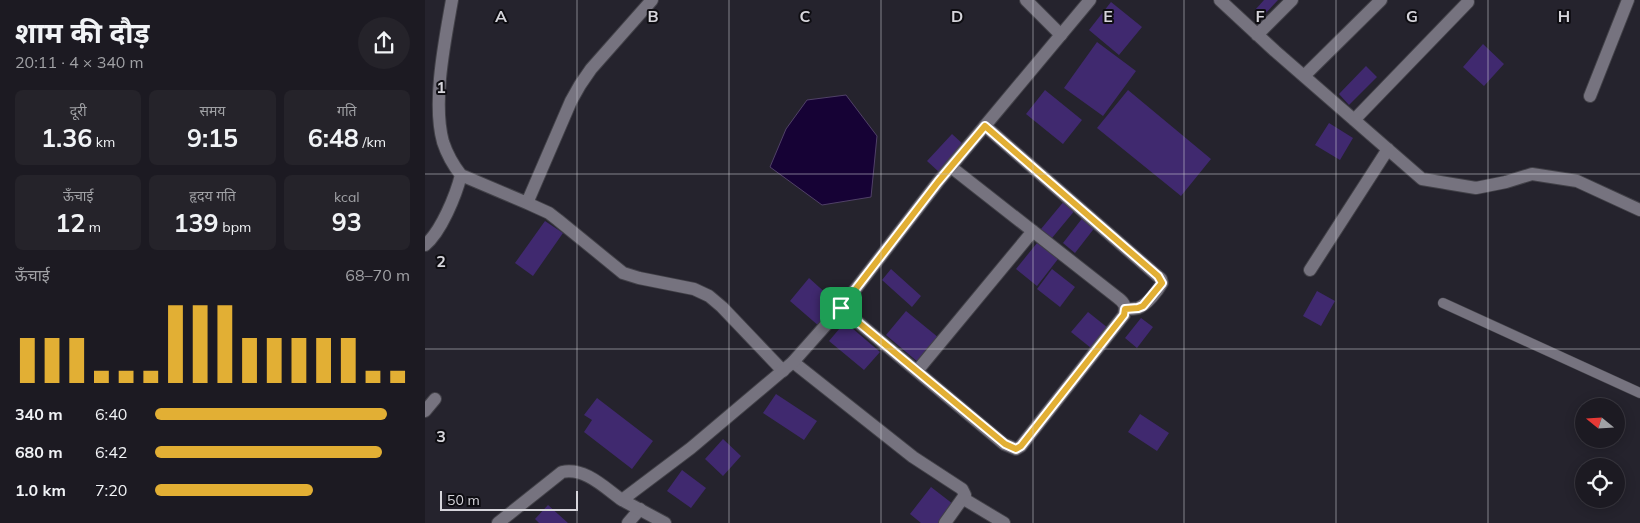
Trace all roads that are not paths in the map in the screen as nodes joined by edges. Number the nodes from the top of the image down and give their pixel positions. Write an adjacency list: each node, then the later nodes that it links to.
1 (453, 0): 18 (street)
2 (652, 0): 19 (street)
3 (1026, 0): 10 (street)
4 (1090, 0): 10 (street)
5 (1220, 0): 11 (street)
6 (1292, 0): 11 (street)
7 (1381, 0): 12 (street)
8 (1628, 0): 13 (street)
9 (1468, 2): 14 (street)
10 (1061, 34): 15 (street)
11 (1257, 35): 12 (street)
12 (1304, 76): 14 (street)
13 (1590, 96)
14 (1354, 120): 16 (street)
15 (985, 126): 17 (street); 26 (street)
16 (1388, 149): 20 (street); 23 (street)
17 (951, 167): 21 (street); 25 (street)
18 (461, 175): 19 (street); 22 (street)
19 (527, 203): 28 (street)
20 (1640, 210)
21 (1033, 231): 26 (street); 29 (street)
22 (425, 245)
23 (1309, 270)
24 (1443, 303): 30 (lane)
25 (841, 308): 27 (street); 29 (street)
26 (1125, 309): 29 (street)
27 (793, 362): 28 (street); 34 (street)
28 (783, 371): 33 (street)
29 (917, 371)
30 (1640, 393)
31 (435, 399): 32 (street)
32 (425, 411)
33 (623, 500): 35 (street); 36 (street)
34 (963, 500): 39 (street); 40 (street)
35 (640, 509): 37 (street); 38 (street)
36 (498, 523)
37 (628, 523)
38 (665, 523)
39 (945, 523)
40 (1004, 523)

